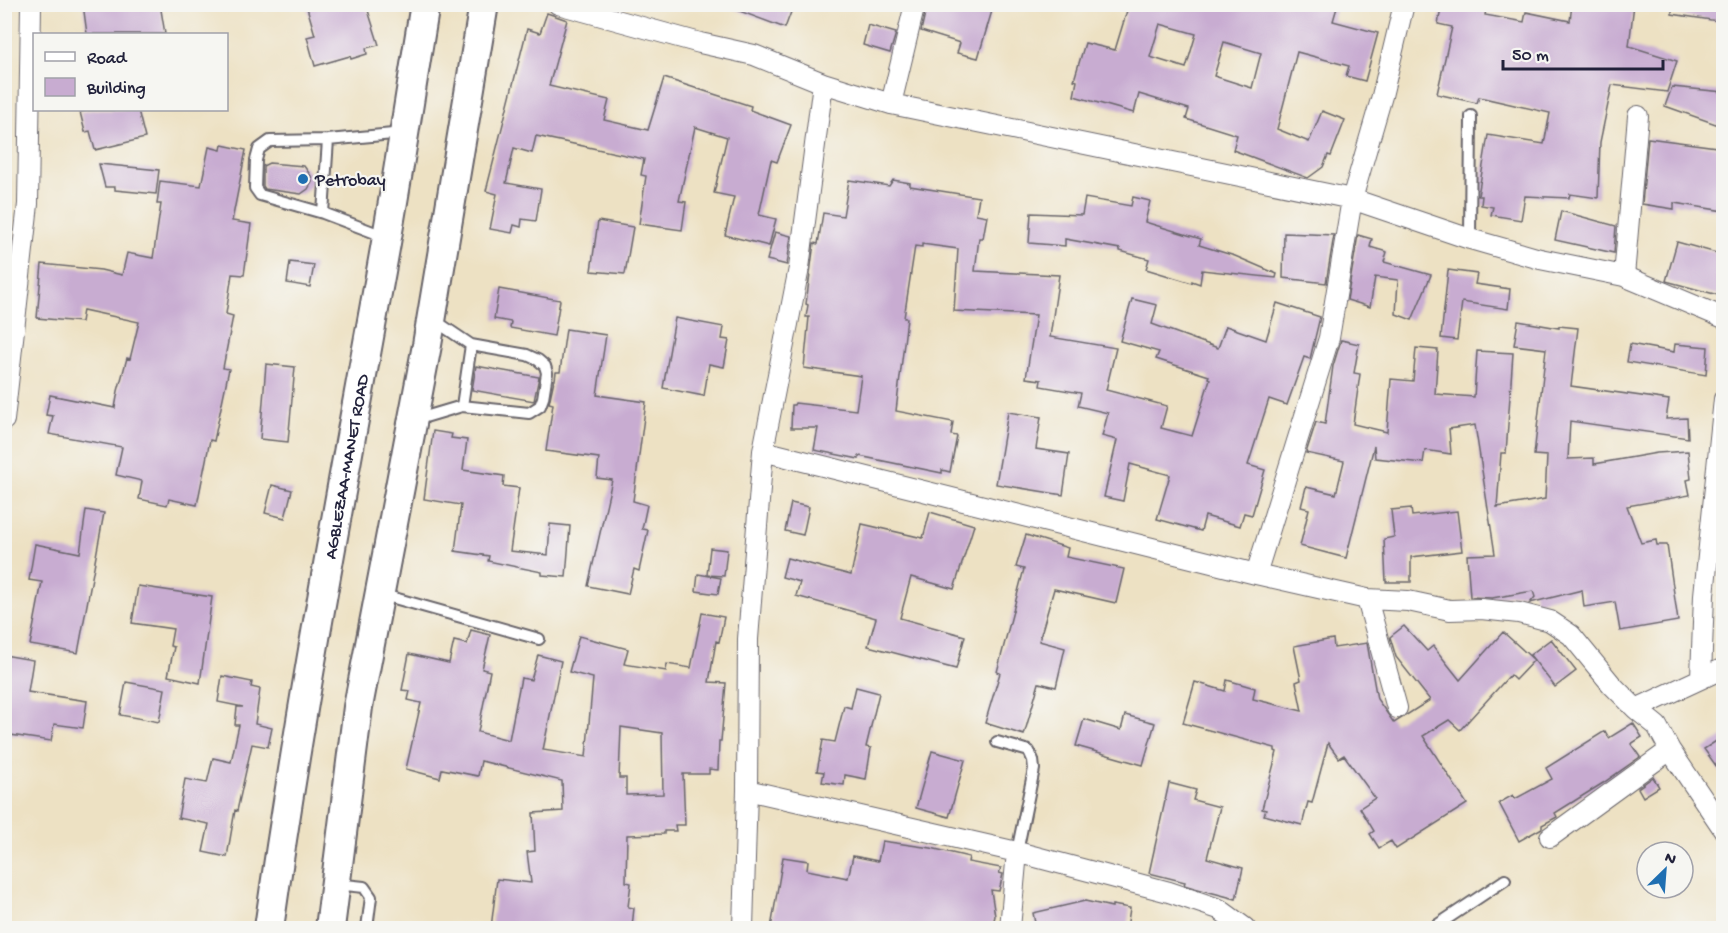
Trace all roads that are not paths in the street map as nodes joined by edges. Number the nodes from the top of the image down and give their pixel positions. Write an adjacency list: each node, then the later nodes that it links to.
1 (31, 4): 23 (street)
2 (425, 4): 11 (main road, AGBLEZAA-MANET ROAD)
3 (484, 4): 18 (main road)
4 (558, 4): 7 (street)
5 (915, 4): 8 (street)
6 (1404, 4): 13 (street)
7 (823, 83): 8 (street); 25 (street)
8 (891, 104): 13 (street)
9 (1471, 116): 16 (lane)
10 (1638, 116): 17 (street)
11 (404, 133): 12 (lane); 15 (main road, AGBLEZAA-MANET ROAD)
12 (328, 140): 14 (lane); 14 (lane)
13 (1352, 199): 16 (street); 26 (street)
14 (323, 213): 15 (lane)
15 (387, 237): 42 (main road, AGBLEZAA-MANET ROAD)
16 (1470, 239): 17 (street)
17 (1624, 276): 19 (street)
18 (431, 318): 20 (lane); 24 (main road)
19 (1724, 318)
20 (471, 345): 22 (lane); 22 (lane)
21 (1724, 399): 31 (street)
22 (462, 406): 24 (lane)
23 (4, 420)
24 (412, 421): 27 (main road)
25 (763, 451): 26 (street); 36 (street)
26 (1256, 574): 28 (street)
27 (380, 594): 29 (lane); 41 (main road)
28 (1367, 599): 32 (street); 33 (street)
29 (539, 639)
30 (1724, 668): 31 (street)
31 (1701, 677): 33 (street)
32 (1397, 708)
33 (1636, 710): 35 (street)
34 (997, 742): 39 (lane)
35 (1670, 750): 37 (street); 38 (street)
36 (747, 790): 39 (street); 45 (street)
37 (1724, 830)
38 (1550, 837)
39 (1017, 852): 46 (street); 47 (street)
40 (1505, 880): 48 (lane)
41 (336, 884): 43 (main road); 44 (lane)
42 (269, 928)
43 (330, 928)
44 (367, 928)
45 (743, 928)
46 (1010, 928)
47 (1245, 928)
48 (1433, 928)

